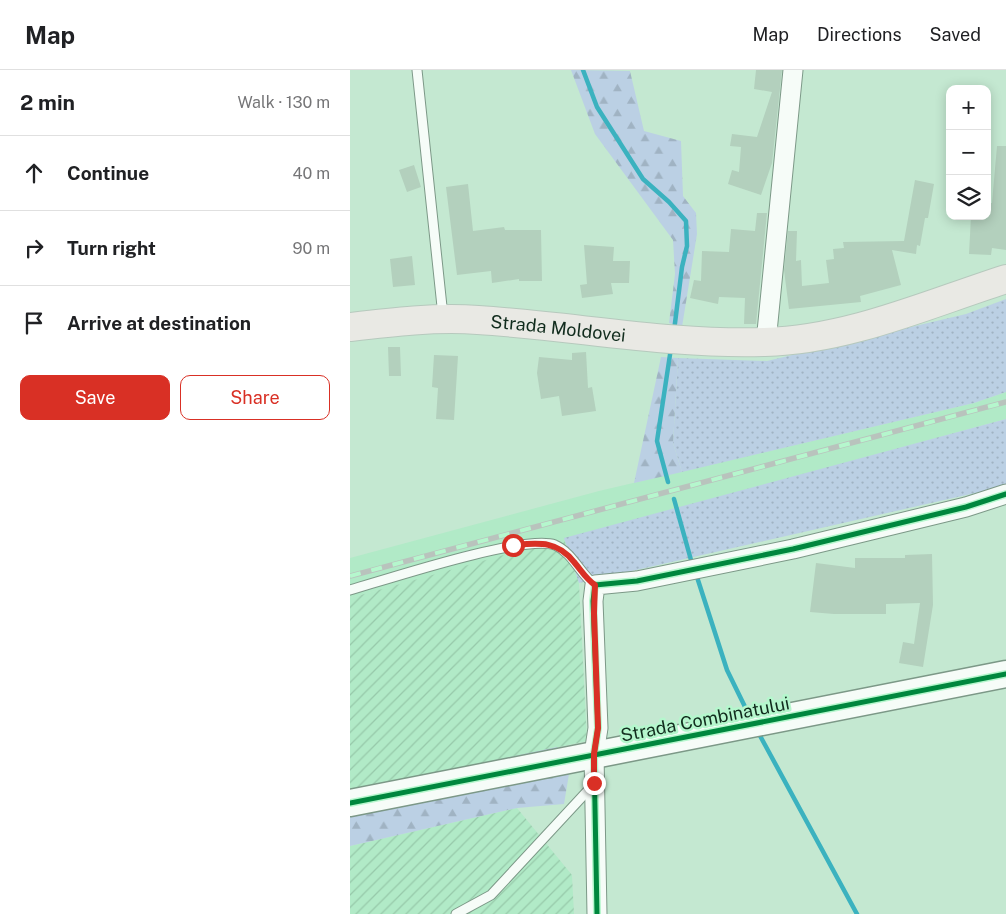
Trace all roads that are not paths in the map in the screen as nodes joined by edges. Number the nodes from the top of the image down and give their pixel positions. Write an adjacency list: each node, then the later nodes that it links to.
1 (417, 70): 6 (lane)
2 (793, 70): 8 (street)
3 (1006, 279): 5 (main road, Strada Moldovei)
4 (1006, 284): 5 (main road)
5 (979, 288): 8 (main road, Strada Moldovei)
6 (443, 319): 7 (main road, Strada Moldovei); 8 (main road, Strada Moldovei)
7 (350, 327)
8 (766, 342)
9 (1006, 494): 10 (street)
10 (595, 585): 11 (lane); 13 (street)
11 (350, 590)
12 (1006, 674): 13 (street, Strada Combinatului)
13 (594, 754): 14 (street); 15 (street, Strada Combinatului)
14 (594, 783): 16 (lane); 17 (street)
15 (350, 803)
16 (456, 914)
17 (597, 914)

